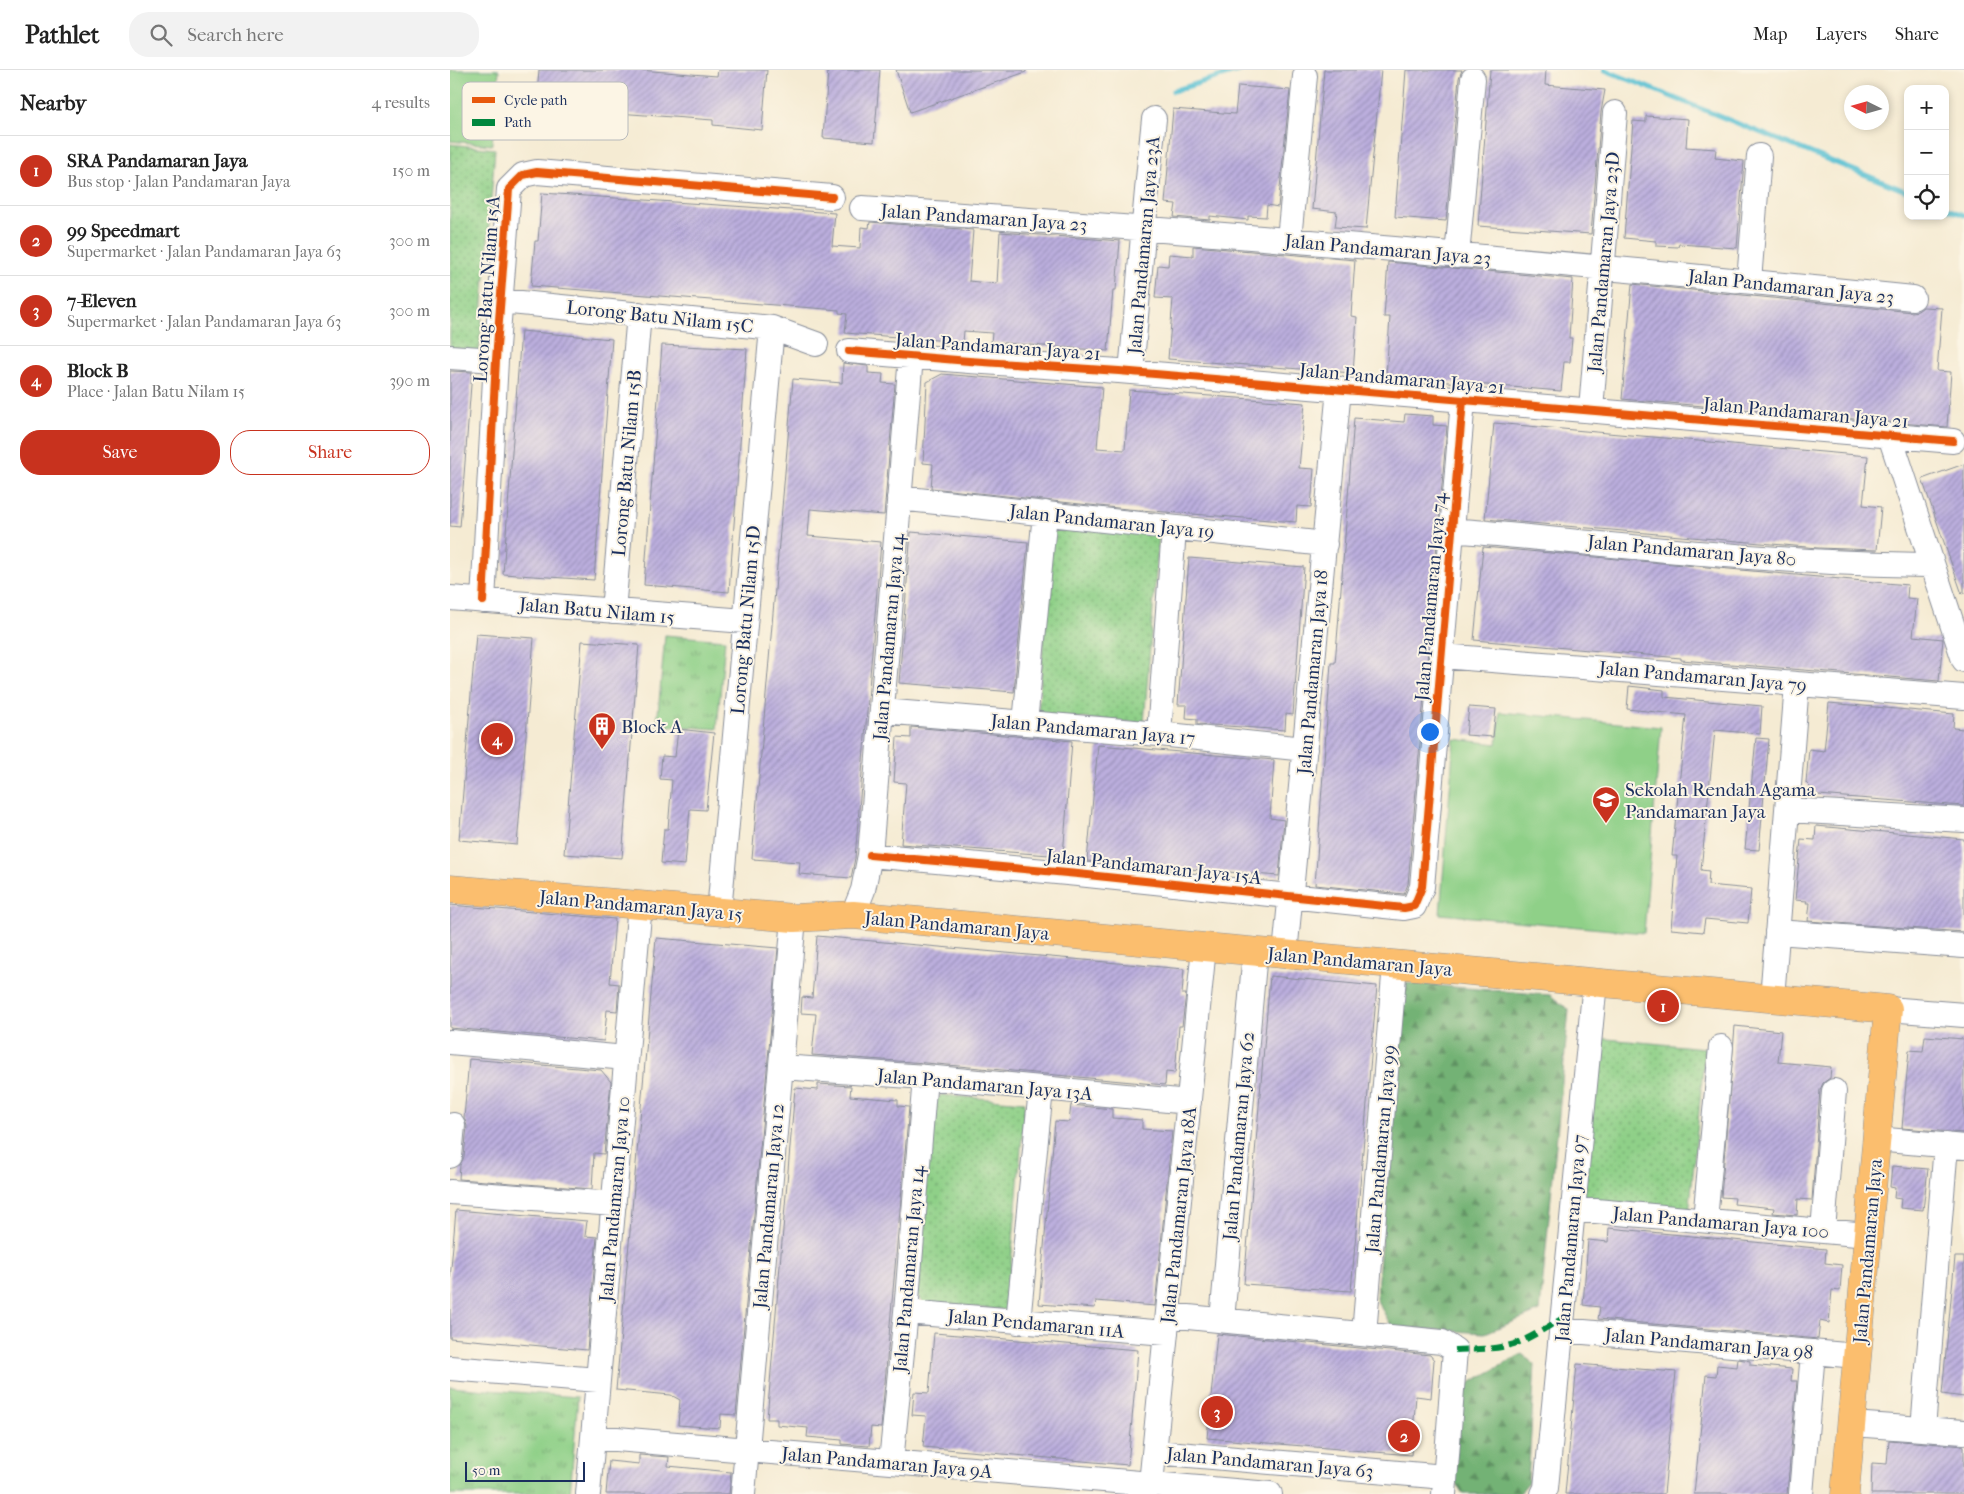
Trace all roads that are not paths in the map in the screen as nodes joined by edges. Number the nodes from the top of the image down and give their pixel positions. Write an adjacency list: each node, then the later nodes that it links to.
1 (1304, 76): 9 (street)
2 (1473, 79): 10 (street)
3 (1615, 113): 11 (street, Jalan Pandamaran Jaya 23D)
4 (1154, 118): 8 (street, Jalan Pandamaran Jaya 23A)
5 (1759, 156): 12 (street)
6 (832, 198): 14 (street, Lorong Batu Nilam 15A)
7 (862, 208): 8 (street, Jalan Pandamaran Jaya 23)
8 (1143, 229): 9 (street, Jalan Pandamaran Jaya 23); 22 (street, Jalan Pandamaran Jaya 23A)
9 (1290, 239): 10 (street, Jalan Pandamaran Jaya 23)
10 (1457, 256): 11 (street, Jalan Pandamaran Jaya 23)
11 (1602, 269): 12 (street, Jalan Pandamaran Jaya 23); 25 (street, Jalan Pandamaran Jaya 23D)
12 (1749, 281): 13 (street, Jalan Pandamaran Jaya 23)
13 (1913, 298)
14 (501, 301): 15 (street, Lorong Batu Nilam 15C); 21 (street, Lorong Batu Nilam 15A)
15 (639, 314): 16 (street, Lorong Batu Nilam 15C); 36 (street, Lorong Batu Nilam 15B)
16 (772, 328): 17 (street, Lorong Batu Nilam 15C); 37 (street, Lorong Batu Nilam 15D)
17 (816, 344)
18 (849, 351): 19 (street, Jalan Pandamaran Jaya 21)
19 (911, 356): 22 (street, Jalan Pandamaran Jaya 21); 28 (street, Jalan Pandamaran Jaya 14)
20 (450, 357): 21 (street)
21 (496, 360): 35 (street, Lorong Batu Nilam 15A)
22 (1131, 372): 23 (street, Jalan Pandamaran Jaya 21)
23 (1339, 389): 24 (street, Jalan Pandamaran Jaya 21); 32 (street, Jalan Pandamaran Jaya 18)
24 (1463, 400): 25 (street, Jalan Pandamaran Jaya 21); 31 (street, Jalan Pandamaran Jaya 74)
25 (1591, 410): 26 (street, Jalan Pandamaran Jaya 21)
26 (1890, 436): 27 (street, Jalan Pandamaran Jaya 21); 33 (street)
27 (1953, 441)
28 (899, 498): 29 (street, Jalan Pandamaran Jaya 19); 42 (street, Jalan Pandamaran Jaya 14)
29 (1045, 513): 30 (street, Jalan Pandamaran Jaya 19); 43 (street)
30 (1174, 529): 32 (street, Jalan Pandamaran Jaya 19); 44 (street)
31 (1452, 530): 33 (street, Jalan Pandamaran Jaya 80); 38 (street, Jalan Pandamaran Jaya 74)
32 (1324, 544): 45 (street, Jalan Pandamaran Jaya 18)
33 (1932, 565): 39 (street)
34 (450, 598): 35 (street, Jalan Batu Nilam 15)
35 (483, 600): 36 (street, Jalan Batu Nilam 15)
36 (613, 611): 37 (street, Jalan Batu Nilam 15)
37 (745, 621): 53 (street, Lorong Batu Nilam 15D)
38 (1442, 656): 40 (street, Jalan Pandamaran Jaya 79); 49 (street, Jalan Pandamaran Jaya 74)
39 (1964, 660)
40 (1798, 684): 41 (street, Jalan Pandamaran Jaya 79); 46 (street)
41 (1964, 696)
42 (882, 711): 43 (street, Jalan Pandamaran Jaya 17); 48 (street, Jalan Pandamaran Jaya 14)
43 (1025, 723): 44 (street, Jalan Pandamaran Jaya 17)
44 (1159, 734): 45 (street, Jalan Pandamaran Jaya 17)
45 (1305, 749): 51 (street, Jalan Pandamaran Jaya 18)
46 (1788, 810): 47 (street); 56 (street)
47 (1964, 820)
48 (870, 855): 51 (street, Jalan Pandamaran Jaya 15A); 54 (street, Jalan Pandamaran Jaya 14)
49 (1422, 887): 51 (street, Jalan Pandamaran Jaya 15A)
50 (450, 889): 52 (main road, Jalan Pandamaran Jaya 15)
51 (1291, 896): 60 (street, Jalan Pandamaran Jaya 18)
52 (640, 904): 53 (main road, Jalan Pandamaran Jaya 15); 68 (street, Jalan Pandamaran Jaya 10)
53 (719, 912): 55 (main road, Jalan Pandamaran Jaya 15)
54 (842, 915): 55 (main road, Jalan Pandamaran Jaya 15); 58 (main road, Jalan Pandamaran Jaya)
55 (794, 918): 69 (street, Jalan Pandamaran Jaya 12)
56 (1777, 932): 57 (street); 63 (street)
57 (1964, 946)
58 (1204, 947): 59 (main road, Jalan Pandamaran Jaya); 73 (street, Jalan Pandamaran Jaya 18A)
59 (1255, 952): 60 (main road, Jalan Pandamaran Jaya); 85 (street, Jalan Pandamaran Jaya 62)
60 (1286, 954): 61 (main road, Jalan Pandamaran Jaya)
61 (1395, 964): 62 (main road, Jalan Pandamaran Jaya); 89 (street, Jalan Pandamaran Jaya 99)
62 (1595, 982): 63 (main road, Jalan Pandamaran Jaya); 80 (street, Jalan Pandamaran Jaya 97)
63 (1772, 998): 64 (main road, Jalan Pandamaran Jaya)
64 (1888, 1009): 65 (street, Jalan Pandamaran Jaya); 75 (main road, Jalan Pandamaran Jaya)
65 (1964, 1015)
66 (450, 1042): 68 (street)
67 (1721, 1047): 81 (street)
68 (626, 1058): 79 (street, Jalan Pandamaran Jaya 10)
69 (781, 1067): 70 (street, Jalan Pandamaran Jaya 13A); 98 (street, Jalan Pandamaran Jaya 12)
70 (925, 1077): 71 (street, Jalan Pandamaran Jaya 13A); 84 (street, Jalan Pandamaran Jaya 14)
71 (1041, 1089): 73 (street, Jalan Pandamaran Jaya 13A); 86 (street)
72 (1834, 1091): 82 (street)
73 (1189, 1102): 87 (street, Jalan Pandamaran Jaya 18A)
74 (454, 1125): 77 (street)
75 (1876, 1139): 76 (street); 83 (main road, Jalan Pandamaran Jaya)
76 (1955, 1146): 95 (street)
77 (450, 1156)
78 (450, 1192): 79 (street)
79 (614, 1204): 93 (street, Jalan Pandamaran Jaya 10)
80 (1573, 1209): 81 (street, Jalan Pandamaran Jaya 100); 88 (street, Jalan Pandamaran Jaya 97)
81 (1705, 1220): 82 (street, Jalan Pandamaran Jaya 100)
82 (1823, 1231): 83 (street, Jalan Pandamaran Jaya 100)
83 (1868, 1234): 91 (main road, Jalan Pandamaran Jaya)
84 (906, 1312): 86 (street, Jalan Pendamaran 11A); 100 (street, Jalan Pandamaran Jaya 14)
85 (1222, 1320): 87 (street, Jalan Pendamaran 11A); 89 (street, Jalan Pendamaran 11A)
86 (1018, 1322): 87 (street, Jalan Pendamaran 11A)
87 (1167, 1324): 99 (street, Jalan Pandamaran Jaya 18A)
88 (1561, 1330): 90 (street, Jalan Pandamaran Jaya 98); 106 (street, Jalan Pandamaran Jaya 97)
89 (1364, 1334): 102 (street, Jalan Pendamaran 11A)
90 (1813, 1352): 91 (street, Jalan Pandamaran Jaya 98); 107 (street)
91 (1857, 1356): 94 (main road, Jalan Pandamaran Jaya)
92 (450, 1368): 93 (street)
93 (598, 1380): 97 (street, Jalan Pandamaran Jaya 10)
94 (1852, 1424): 95 (street); 108 (main road, Jalan Pandamaran Jaya)
95 (1923, 1429): 96 (street)
96 (1964, 1432)
97 (593, 1437): 98 (street, Jalan Pandamaran Jaya 9A); 103 (street, Jalan Pandamaran Jaya 10)
98 (747, 1450): 100 (street, Jalan Pandamaran Jaya 9A); 104 (street, Jalan Pandamaran Jaya 12)
99 (1155, 1452): 101 (street, Jalan Pandamaran Jaya 18A); 102 (street, Jalan Pandamaran Jaya 63)
100 (891, 1462): 101 (street, Jalan Pandamaran Jaya 9A)
101 (1151, 1484): 105 (street, Jalan Pandamaran Jaya 9A)
102 (1444, 1485)
103 (588, 1494)
104 (743, 1494)
105 (1270, 1494)
106 (1543, 1494)
107 (1801, 1494)
108 (1845, 1494)

